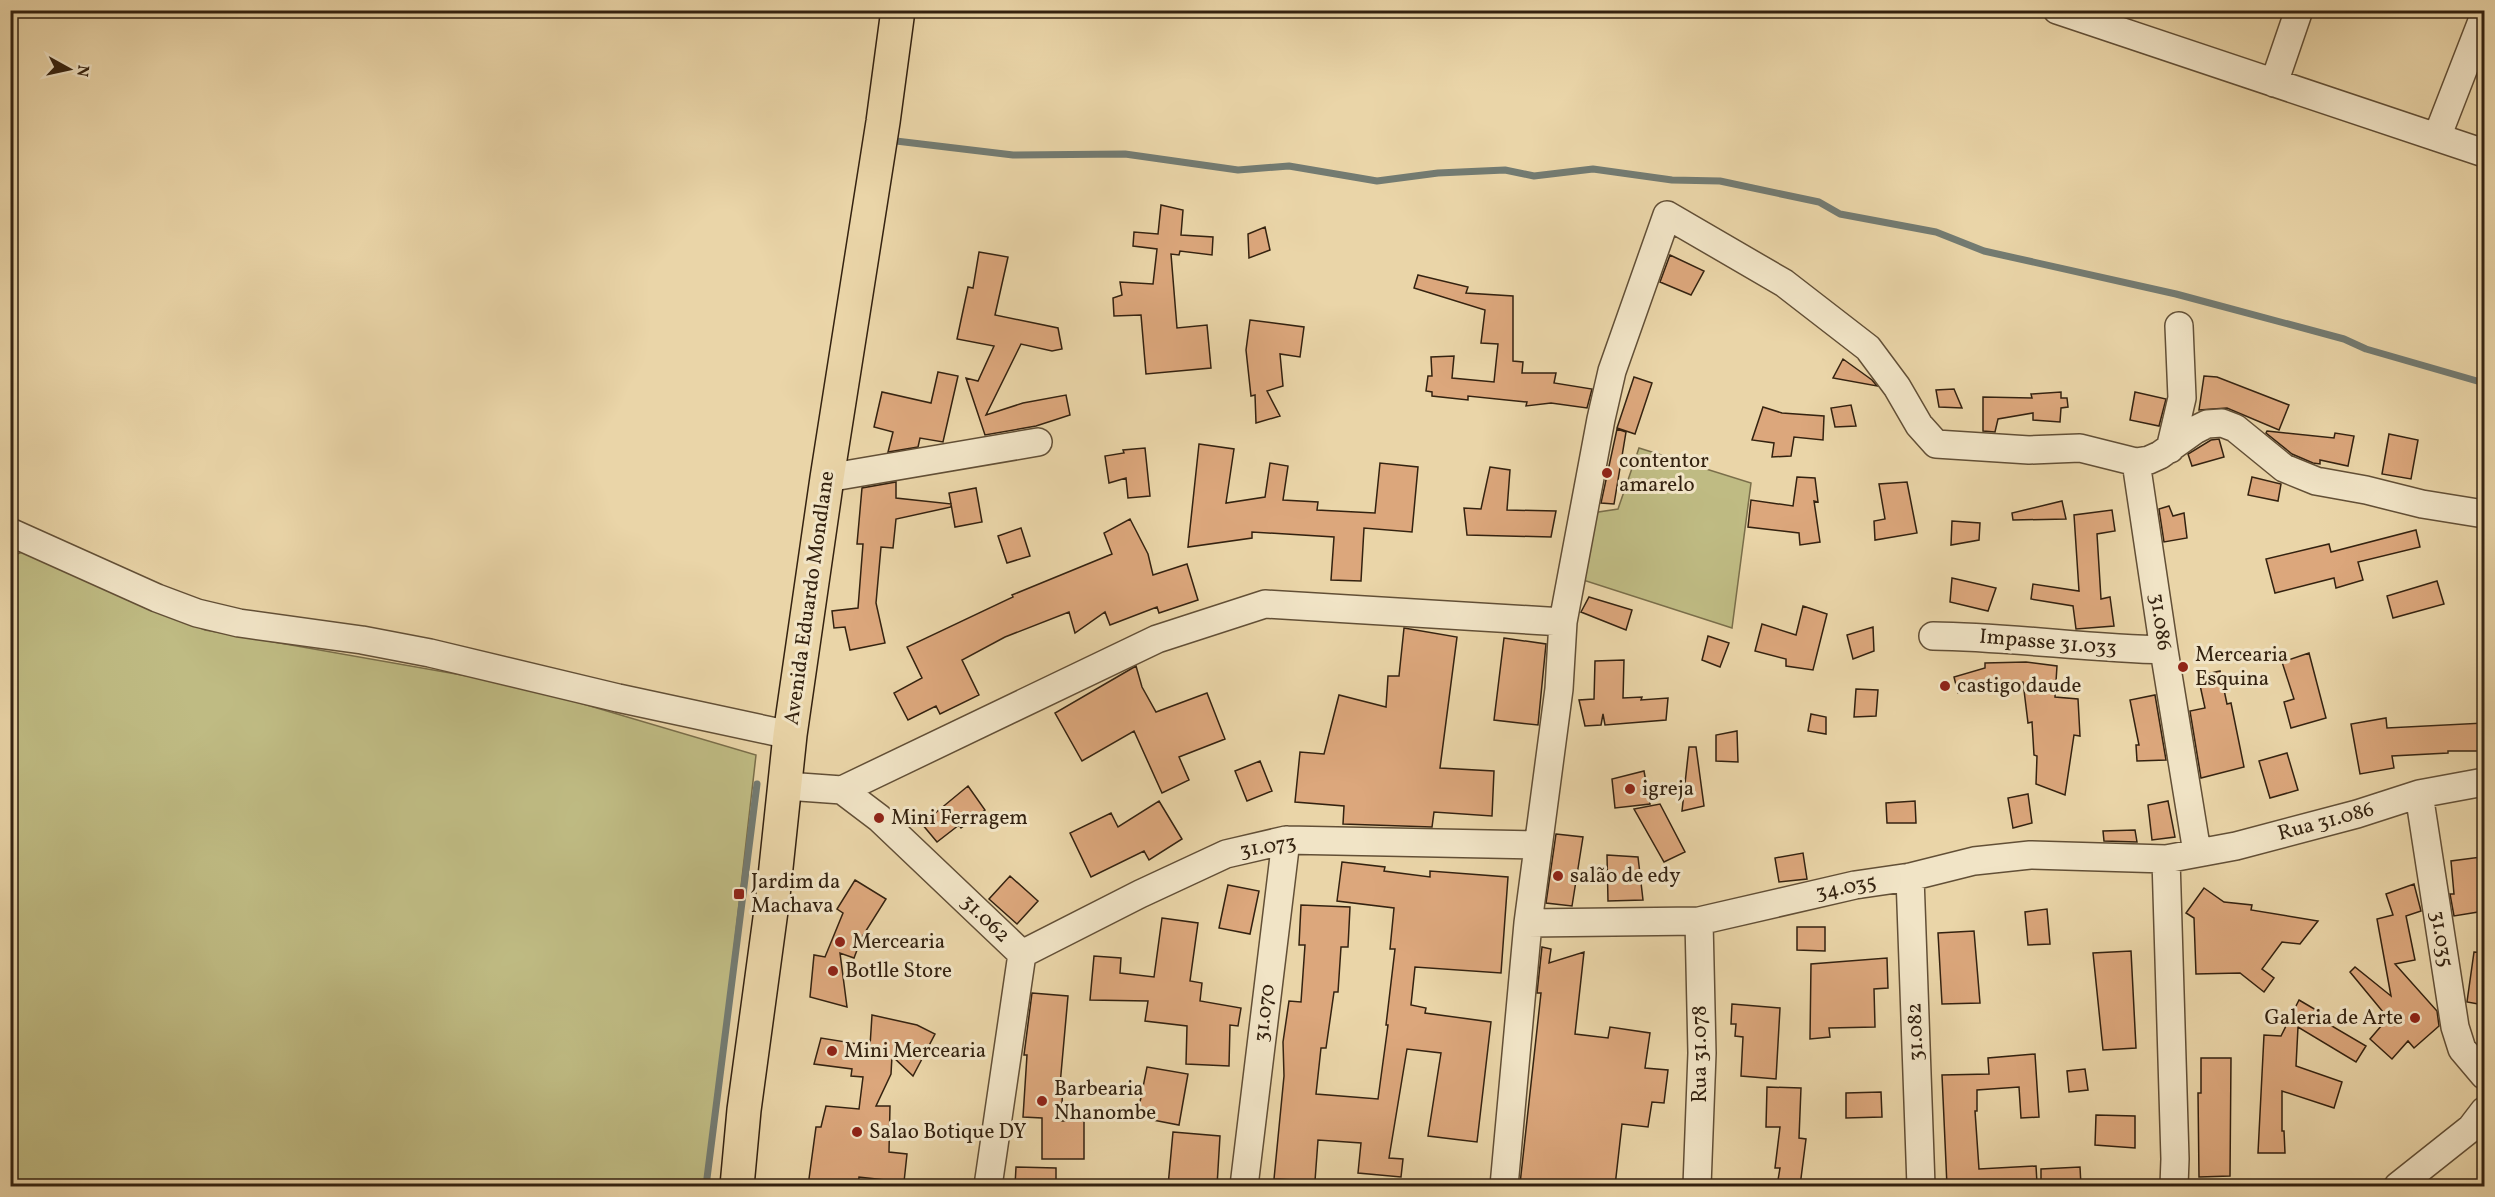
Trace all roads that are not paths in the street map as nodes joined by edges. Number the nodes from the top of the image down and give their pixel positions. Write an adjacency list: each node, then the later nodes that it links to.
1 (898, 10): 12 (main road, Avenida Eduardo Mondlane)
2 (2057, 10): 5 (street)
3 (2299, 10): 5 (street)
4 (2484, 16): 6 (street)
5 (2274, 82): 6 (street)
6 (2437, 137): 7 (street)
7 (2484, 153)
8 (2179, 326): 10 (street)
9 (1038, 442): 12 (street)
10 (2170, 449): 11 (street); 13 (street)
11 (2136, 462): 15 (street); 17 (street, 31.086)
12 (827, 478): 18 (main road, Avenida Eduardo Mondlane)
13 (2484, 514)
14 (10, 532): 18 (street)
15 (1563, 622): 21 (street); 24 (street)
16 (1933, 636): 17 (street, Impasse 31.033)
17 (2164, 650): 25 (street, 31.086)
18 (790, 735): 20 (main road, Avenida Eduardo Mondlane)
19 (2484, 782): 22 (street, Rua 31.086)
20 (786, 786): 21 (street); 33 (main road, Avenida Eduardo Mondlane)
21 (842, 790): 30 (street, 31.062)
22 (2419, 794): 25 (street, Rua 31.086); 31 (street, 31.035)
23 (1286, 840): 24 (street, 31.073); 30 (street, 31.073); 35 (street, 31.070)
24 (1537, 845): 29 (street)
25 (2197, 852): 26 (street, Rua 31.086)
26 (2166, 859): 27 (street, 34.035); 39 (street)
27 (1910, 877): 28 (street, 34.035); 38 (street, 31.082)
28 (1699, 921): 29 (street, 34.035); 37 (street, Rua 31.078)
29 (1527, 923): 36 (street)
30 (1022, 954): 34 (street, 31.062)
31 (2484, 1075)
32 (2484, 1111): 40 (street)
33 (737, 1186)
34 (988, 1186)
35 (1244, 1186)
36 (1504, 1186)
37 (1697, 1186)
38 (1921, 1186)
39 (2174, 1186)
40 (2398, 1186)

